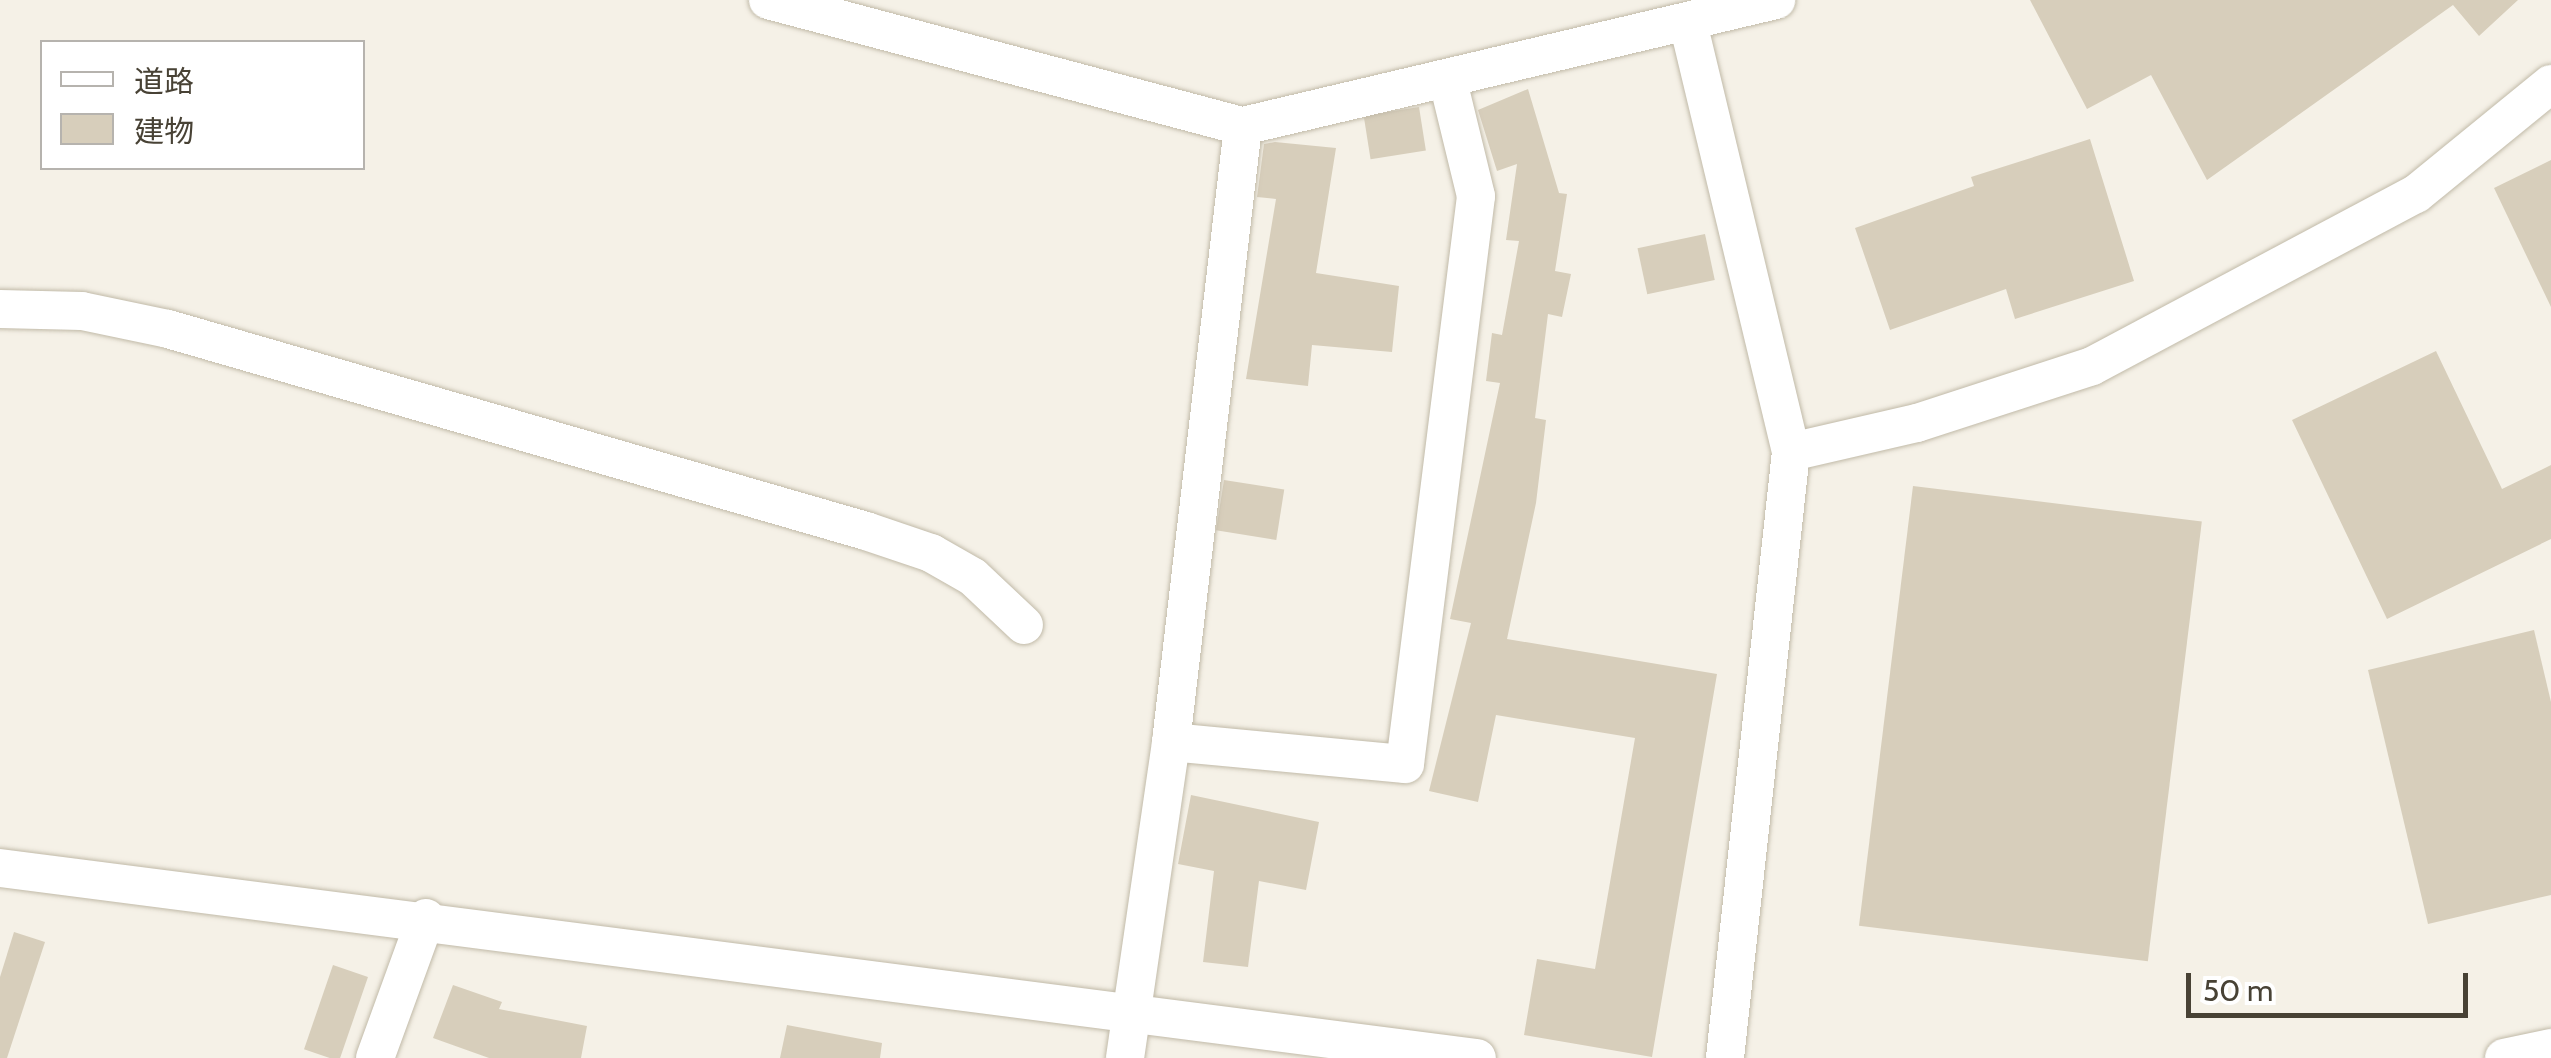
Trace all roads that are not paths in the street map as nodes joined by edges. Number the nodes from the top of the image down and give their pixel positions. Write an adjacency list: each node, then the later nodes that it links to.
1 (768, 0): 6 (street)
2 (1776, 0): 3 (street)
3 (1688, 27): 4 (street); 8 (street)
4 (1448, 81): 6 (street); 10 (street)
5 (2551, 84): 8 (street)
6 (1243, 126): 10 (street)
7 (0, 309): 9 (street)
8 (1791, 452): 18 (street)
9 (1024, 626)
10 (1171, 742): 13 (street)
11 (0, 868): 12 (street)
12 (426, 918): 13 (street); 15 (street)
13 (1131, 1010): 16 (street); 17 (street)
14 (2551, 1048): 19 (street)
15 (375, 1058)
16 (1125, 1058)
17 (1477, 1058)
18 (1725, 1058)
19 (2504, 1058)

